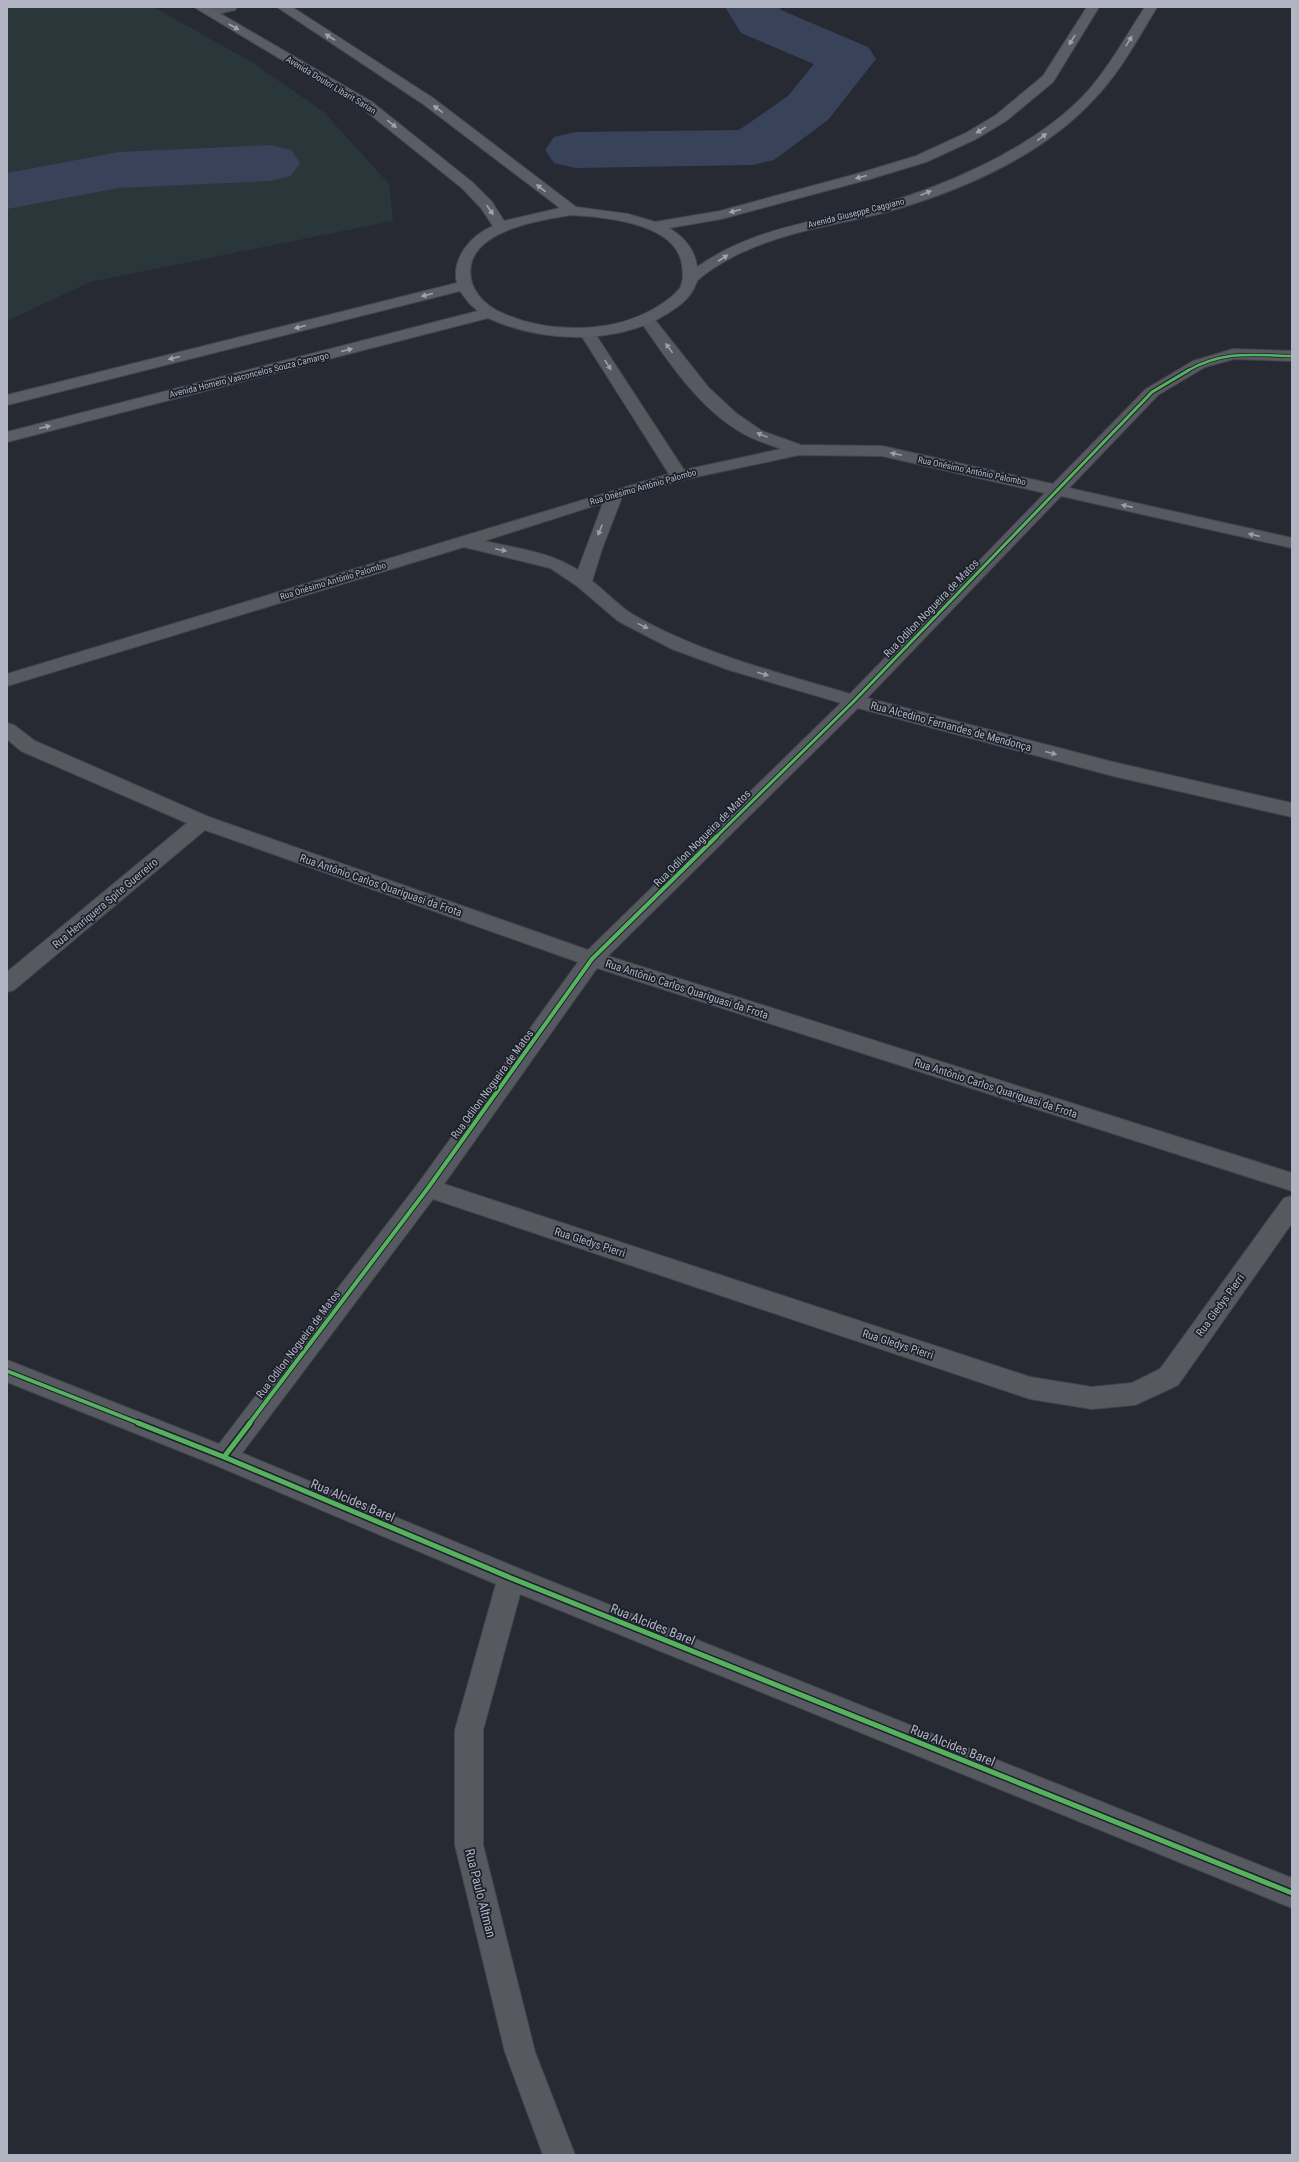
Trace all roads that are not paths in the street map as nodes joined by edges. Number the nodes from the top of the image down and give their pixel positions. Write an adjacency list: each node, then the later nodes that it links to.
1 (231, 7): 5 (street)
2 (283, 7): 6 (main road, one-way to 2)
3 (1093, 7): 7 (main road, one-way to 7)
4 (1151, 7): 9 (main road, Avenida Giuseppe Caggiano, one-way to 4)
5 (205, 9): 8 (main road, Avenida Doutor Libarit Sarian, one-way to 8)
6 (572, 211): 7 (main road); 8 (main road)
7 (655, 226): 9 (main road)
8 (501, 228): 10 (main road)
9 (690, 280): 12 (main road)
10 (464, 286): 11 (main road); 15 (main road, one-way to 15)
11 (490, 313): 13 (main road); 16 (main road, Avenida Homero Vasconcelos Souza Camargo, one-way to 11)
12 (647, 319): 13 (main road); 17 (street, one-way to 12)
13 (587, 332): 18 (street, one-way to 18)
14 (1292, 356): 19 (street, Rua Odilon Nogueira de Matos)
15 (7, 400)
16 (7, 437)
17 (799, 450): 18 (street, Rua Onésimo Antônio Palombo); 19 (street, Rua Onésimo Antônio Palombo, one-way to 17)
18 (679, 476): 20 (street, Rua Onésimo Antônio Palombo)
19 (1058, 490): 22 (street, Rua Onésimo Antônio Palombo, one-way to 19); 25 (street, Rua Odilon Nogueira de Matos)
20 (615, 494): 21 (street, Rua Onésimo Antônio Palombo); 23 (street, one-way to 23)
21 (463, 542): 23 (street, Rua Alcedino Fernandes de Mendonça, one-way to 23); 24 (street, Rua Onésimo Antônio Palombo)
22 (1292, 543)
23 (583, 582): 25 (street, Rua Alcedino Fernandes de Mendonça, one-way to 25)
24 (7, 680)
25 (854, 701): 27 (street, Rua Alcedino Fernandes de Mendonça, one-way to 27); 29 (street, Rua Odilon Nogueira de Matos)
26 (7, 728): 28 (street, Rua Antônio Carlos Quariguasi da Frota)
27 (1292, 810)
28 (202, 822): 29 (street, Rua Antônio Carlos Quariguasi da Frota); 30 (street, Rua Henriquera Spite Guerreiro)
29 (592, 959): 31 (street, Rua Antônio Carlos Quariguasi da Frota); 32 (street, Rua Odilon Nogueira de Matos)
30 (7, 984)
31 (1292, 1182)
32 (428, 1188): 33 (street, Rua Gledys Pierri); 35 (street, Rua Odilon Nogueira de Matos)
33 (1292, 1206)
34 (7, 1371): 35 (street, Rua Alcides Barel)
35 (224, 1457): 36 (street, Rua Alcides Barel)
36 (510, 1578): 37 (street, Rua Alcides Barel); 38 (street, Rua Paulo Altman)
37 (1292, 1893)
38 (559, 2155)

